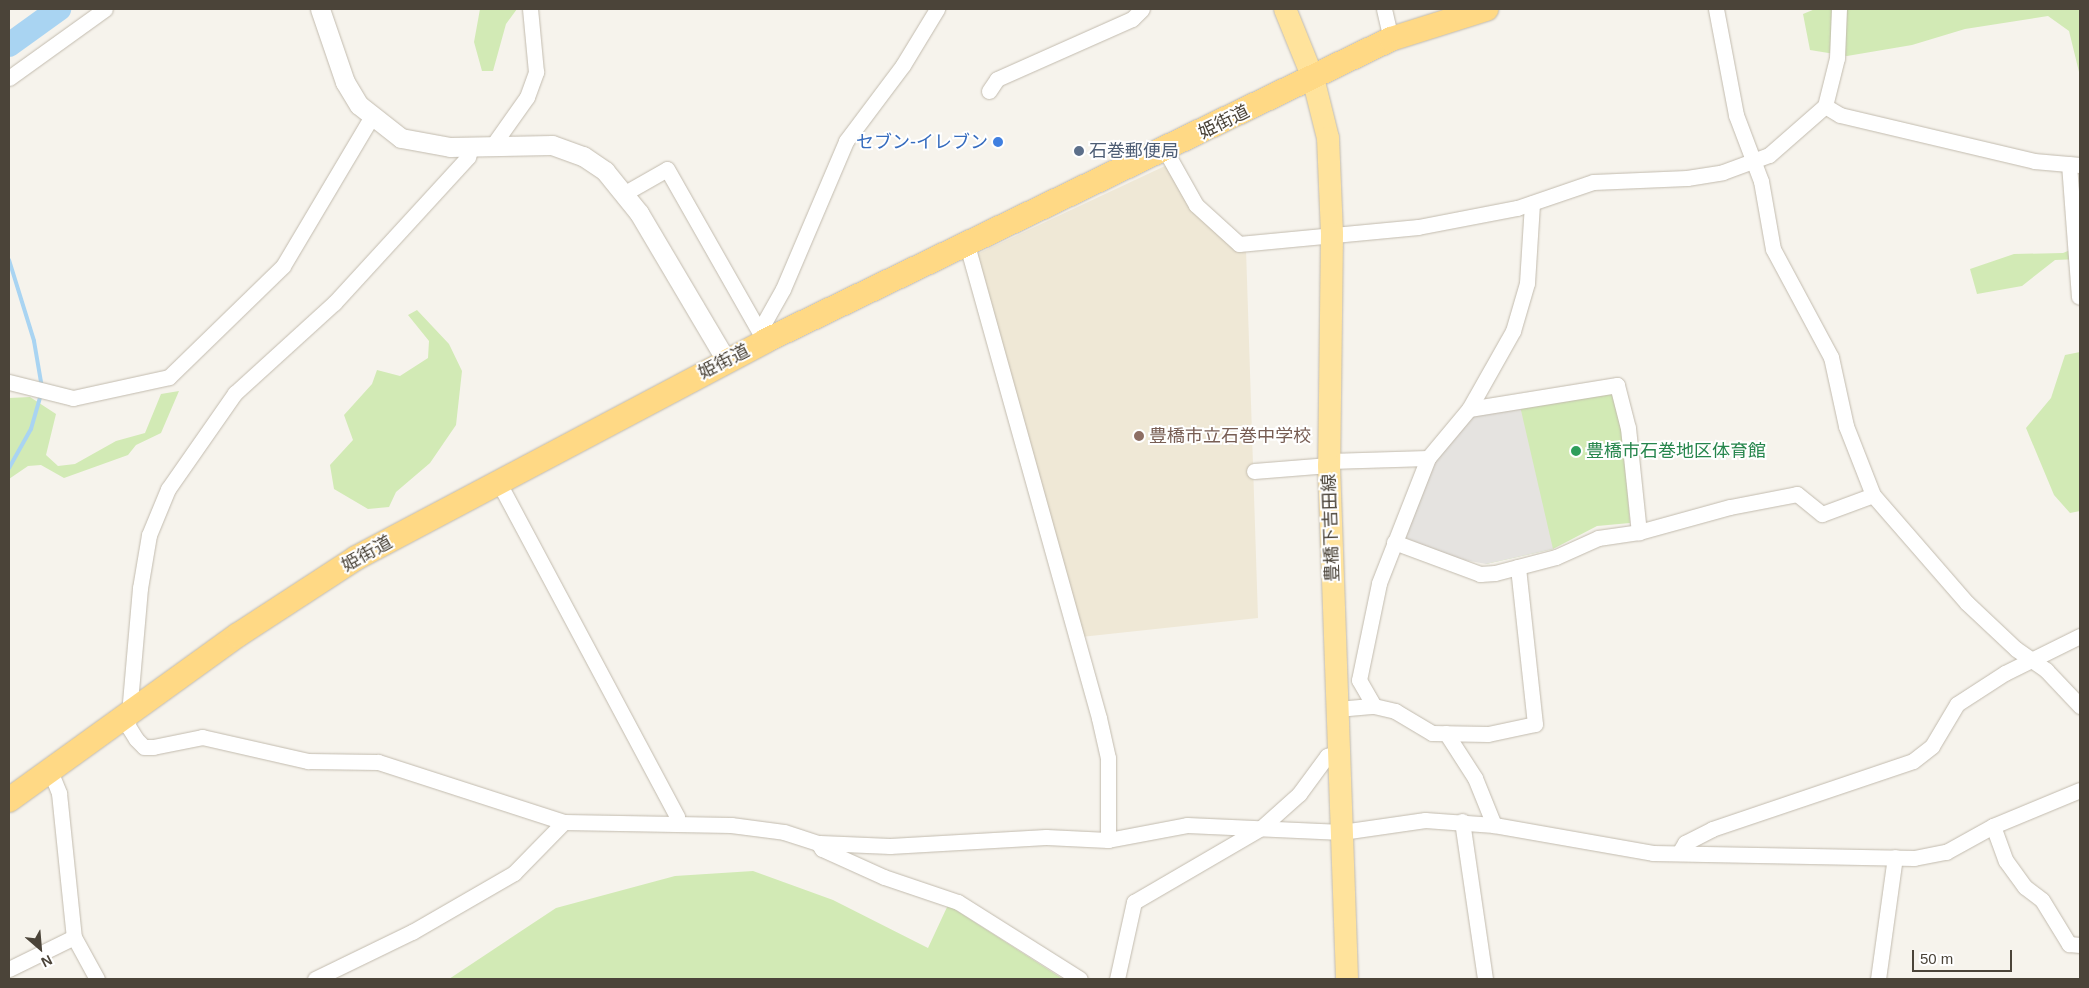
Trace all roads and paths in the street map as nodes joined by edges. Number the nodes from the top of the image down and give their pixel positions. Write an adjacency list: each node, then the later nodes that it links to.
1 (105, 9): 12 (street)
2 (320, 9): 16 (street)
3 (530, 9): 17 (street)
4 (937, 9): 27 (street)
5 (1142, 9): 14 (street)
6 (1285, 9): 13 (main road, 豊橋下吉田線)
7 (1384, 9): 11 (street)
8 (1486, 9): 11 (highway, 姫街道)
9 (1716, 9): 20 (street)
10 (1839, 9): 15 (street)
11 (1392, 39): 13 (highway, 姫街道)
12 (9, 78)
13 (1313, 78): 19 (highway, 姫街道); 24 (main road, 豊橋下吉田線)
14 (989, 91)
15 (1825, 106): 20 (street); 21 (street)
16 (372, 118): 18 (street); 29 (street)
17 (493, 144): 18 (street); 22 (street)
18 (471, 146): 44 (street)
19 (1166, 150): 24 (street); 25 (highway, 姫街道)
20 (1754, 164): 23 (street); 35 (street)
21 (2074, 165): 26 (street)
22 (625, 193): 27 (street); 28 (street)
23 (1532, 203): 24 (street); 30 (street)
24 (1332, 234): 32 (main road, 豊橋下吉田線)
25 (966, 245): 27 (highway, 姫街道); 57 (street)
26 (2079, 297)
27 (762, 336): 28 (highway, 姫街道)
28 (726, 360): 34 (highway, 姫街道)
29 (9, 382)
30 (1469, 409): 31 (street); 36 (street)
31 (1428, 458): 32 (street); 37 (street)
32 (1329, 463): 33 (street); 43 (main road, 豊橋下吉田線)
33 (1254, 470)
34 (499, 483): 44 (highway, 姫街道); 52 (street)
35 (1873, 495): 36 (street); 40 (street)
36 (1639, 532): 38 (street)
37 (1394, 542): 38 (street); 41 (street)
38 (1518, 567): 45 (street)
39 (2080, 636): 40 (street)
40 (2032, 659): 42 (street); 59 (street)
41 (1374, 706): 43 (street); 45 (street)
42 (2080, 706)
43 (1337, 709): 46 (main road, 豊橋下吉田線)
44 (130, 716): 47 (highway, 姫街道); 51 (street)
45 (1446, 733): 53 (street)
46 (1338, 752): 55 (street); 56 (main road, 豊橋下吉田線)
47 (51, 773): 49 (highway, 姫街道); 61 (street)
48 (2080, 790): 54 (street)
49 (9, 800)
50 (1462, 821): 53 (street); 56 (street); 69 (street)
51 (564, 822): 52 (street); 65 (street)
52 (675, 823): 58 (street)
53 (1494, 825): 59 (street)
54 (1994, 826): 60 (street); 62 (street)
55 (1261, 828): 56 (street); 57 (street); 67 (street)
56 (1342, 832): 68 (main road, 豊橋下吉田線)
57 (1108, 840): 58 (street)
58 (818, 843): 66 (street)
59 (1679, 853): 60 (street)
60 (1894, 857): 70 (street)
61 (74, 937): 63 (street); 64 (street)
62 (2080, 945)
63 (9, 969)
64 (97, 979)
65 (315, 979)
66 (1080, 979)
67 (1117, 979)
68 (1347, 979)
69 (1484, 979)
70 (1878, 979)

